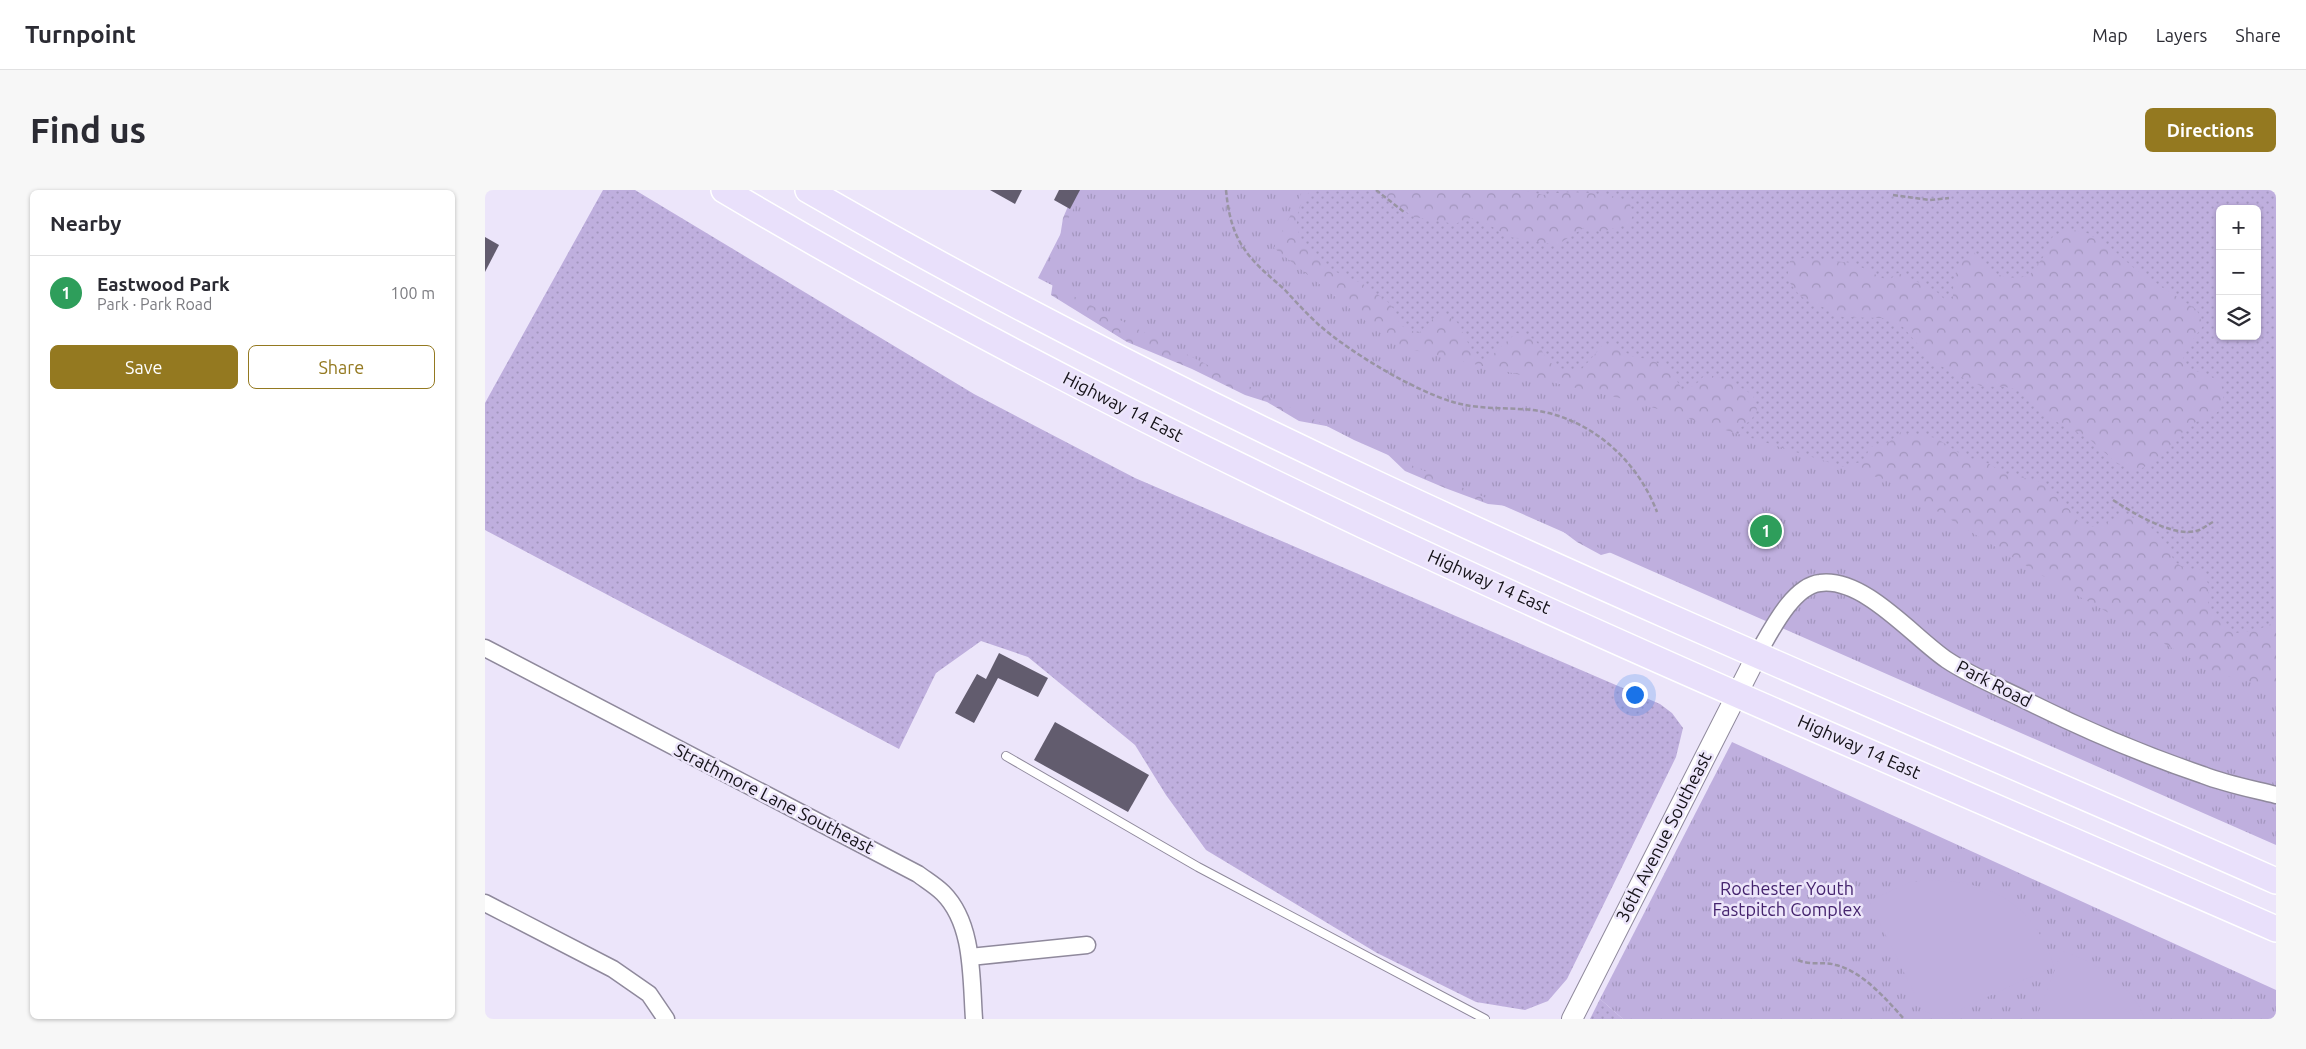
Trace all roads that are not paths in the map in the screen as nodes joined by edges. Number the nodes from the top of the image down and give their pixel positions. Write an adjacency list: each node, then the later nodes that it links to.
1 (724, 190): 5 (main road, Highway 14 East)
2 (808, 190): 4 (main road)
3 (485, 648): 12 (street, Strathmore Lane Southeast)
4 (1757, 655): 5 (street, 36th Avenue Southeast); 7 (street, Park Road); 8 (main road)
5 (1737, 694): 10 (main road, Highway 14 East); 16 (street, 36th Avenue Southeast)
6 (1006, 756): 15 (lane)
7 (2276, 795)
8 (2276, 881)
9 (485, 903): 13 (street)
10 (2276, 928)
11 (1087, 945): 12 (street)
12 (970, 957): 14 (street, Strathmore Lane Southeast)
13 (666, 1019)
14 (974, 1019)
15 (1485, 1019)
16 (1572, 1019)

